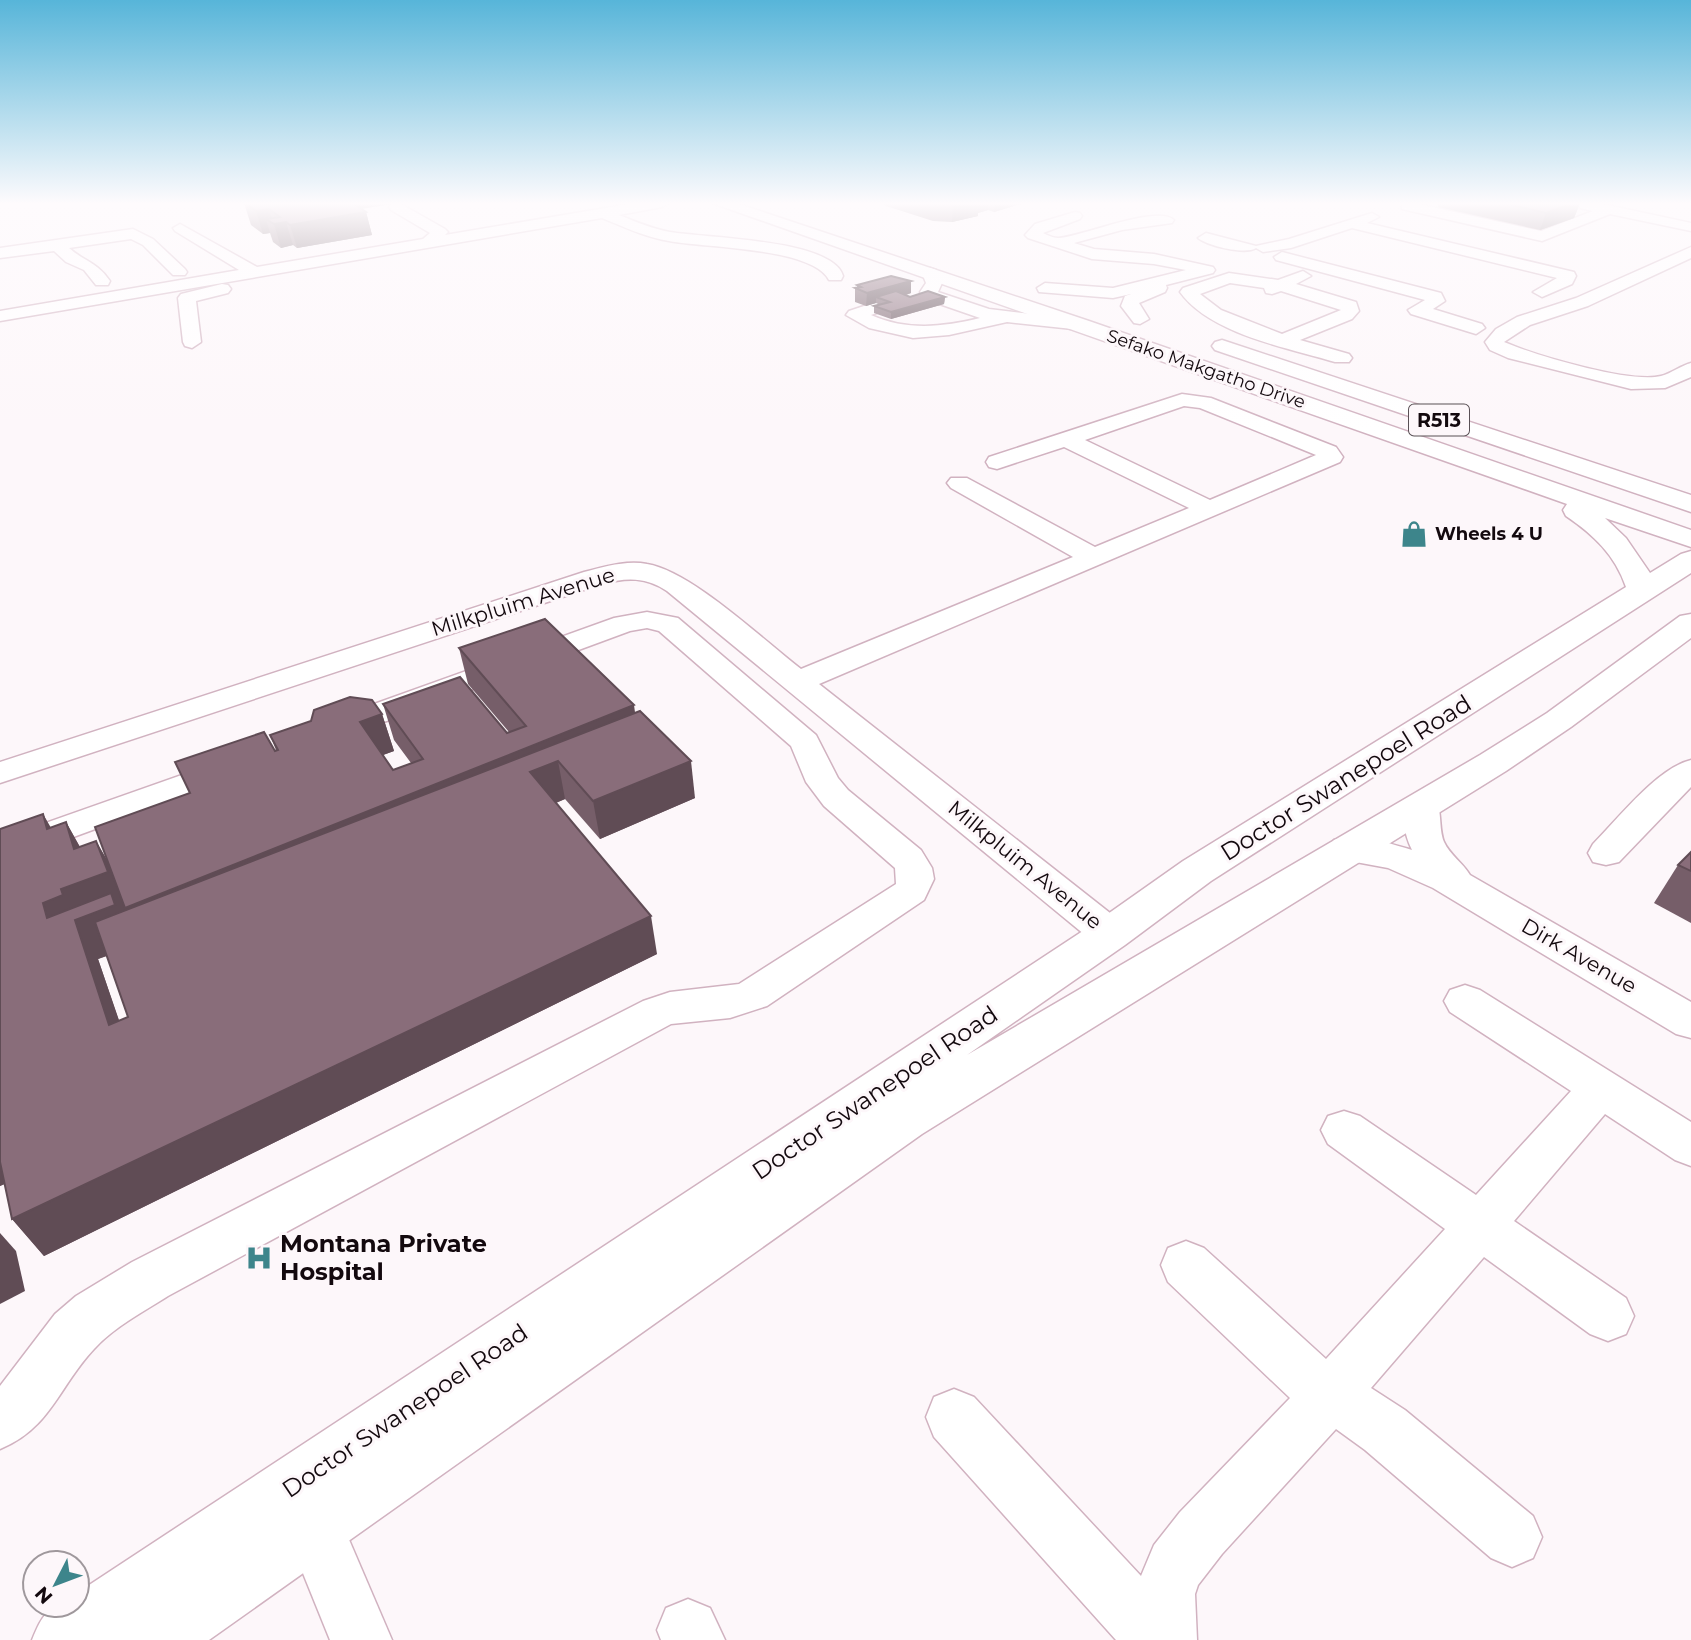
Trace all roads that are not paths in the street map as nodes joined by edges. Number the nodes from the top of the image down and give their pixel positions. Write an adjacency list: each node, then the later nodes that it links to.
1 (201, 280): 23 (street)
2 (265, 280): 30 (street)
3 (920, 280): 13 (main road, Sefako Makgatho Drive / R513)
4 (1172, 280): 15 (street)
5 (1178, 280): 25 (street)
6 (1228, 280): 28 (street)
7 (1250, 280): 14 (street)
8 (1294, 280): 14 (street)
9 (1316, 280): 18 (street)
10 (1355, 280): 17 (street)
11 (1566, 280): 16 (street)
12 (1631, 280): 32 (street)
13 (929, 283): 19 (street); 24 (street); 26 (main road, Sefako Makgatho Drive / R513)
14 (1280, 285): 20 (street); 21 (street)
15 (1039, 286): 25 (main road, Sefako Makgatho Drive)
16 (1542, 292)
17 (1391, 293): 18 (street); 27 (street)
18 (1368, 294): 21 (street)
19 (911, 297)
20 (1250, 298)
21 (1347, 303): 28 (street)
22 (882, 305): 24 (street)
23 (0, 315)
24 (1008, 316): 26 (street)
25 (1147, 321)
26 (1082, 325): 36 (main road, Sefako Makgatho Drive / R513)
27 (1476, 328)
28 (1285, 339): 31 (street)
29 (1206, 341): 34 (main road, Sefako Makgatho Drive / R513)
30 (192, 342)
31 (1342, 358)
32 (1691, 369)
33 (1065, 439): 35 (street); 40 (street); 40 (street)
34 (1541, 454): 38 (main road); 39 (main road, Sefako Makgatho Drive / R513)
35 (996, 462)
36 (1494, 471): 41 (main road, Sefako Makgatho Drive / R513); 44 (main road)
37 (959, 483): 42 (street)
38 (1691, 490)
39 (1691, 504)
40 (1210, 509): 42 (street)
41 (1691, 539)
42 (1091, 556): 46 (street)
43 (1691, 560): 44 (main road, Doctor Swanepoel Road)
44 (1642, 589): 57 (main road, Doctor Swanepoel Road)
45 (1691, 623): 48 (main road, Doctor Swanepoel Road)
46 (797, 682): 51 (street, Milkpluim Avenue); 57 (street, Milkpluim Avenue)
47 (309, 739): 68 (street)
48 (1518, 746): 52 (main road, Doctor Swanepoel Road); 57 (main road)
49 (257, 758): 53 (street)
50 (1691, 770): 55 (street)
51 (0, 773)
52 (1422, 805): 54 (main road, Doctor Swanepoel Road); 56 (street, Dirk Avenue)
53 (1, 849)
54 (1347, 849): 56 (street, Dirk Avenue); 69 (main road, Doctor Swanepoel Road)
55 (1606, 853)
56 (1466, 890): 59 (street, Dirk Avenue)
57 (1110, 934): 69 (main road, Doctor Swanepoel Road)
58 (1465, 1001): 60 (street)
59 (1691, 1022)
60 (1602, 1087): 62 (street); 63 (street)
61 (1344, 1130): 63 (street)
62 (1691, 1146)
63 (1482, 1227): 65 (street); 66 (street)
64 (1185, 1265): 66 (street)
65 (1608, 1316)
66 (1330, 1395): 70 (street); 75 (street)
67 (954, 1417): 74 (street)
68 (0, 1421)
69 (305, 1507): 71 (main road, Doctor Swanepoel Road); 72 (main road, Doctor Swanepoel Road); 73 (street)
70 (1512, 1537)
71 (67, 1640)
72 (150, 1640)
73 (361, 1640)
74 (1158, 1640)
75 (1166, 1640)

